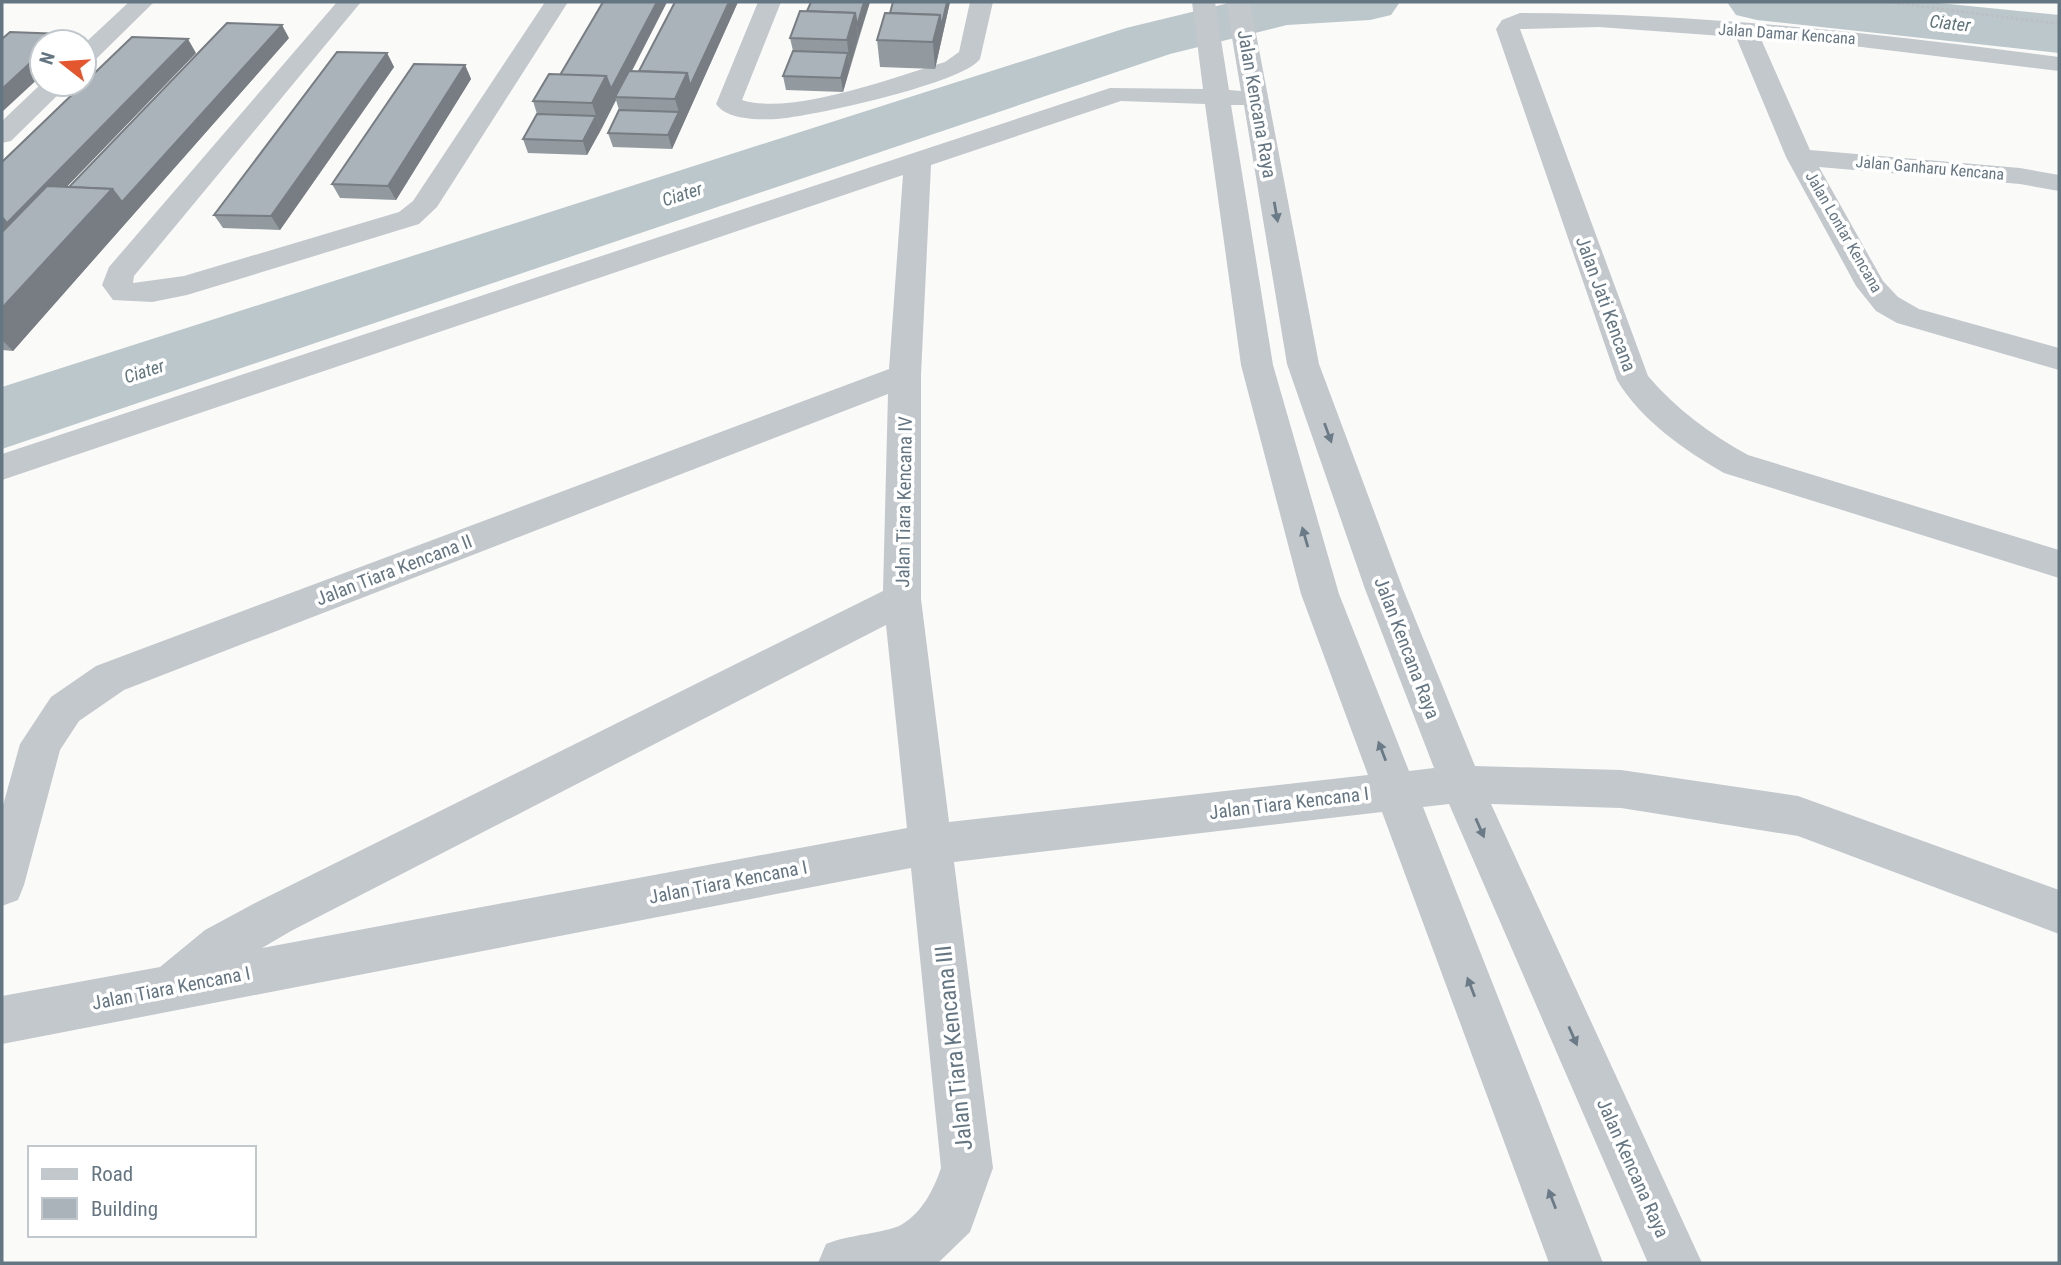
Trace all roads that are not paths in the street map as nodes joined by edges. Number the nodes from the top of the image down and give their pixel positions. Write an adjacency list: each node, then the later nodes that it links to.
1 (142, 2): 11 (street)
2 (330, 2): 3 (street)
3 (349, 2): 4 (street)
4 (556, 2)
5 (769, 2): 6 (street)
6 (981, 2)
7 (1203, 2): 12 (street, Jalan Kencana Raya)
8 (1238, 2): 12 (street, Jalan Kencana Raya)
9 (1514, 22): 10 (street, Jalan Damar Kencana); 24 (street, Jalan Jati Kencana)
10 (1746, 32): 13 (street, Jalan Damar Kencana); 18 (street, Jalan Lontar Kencana)
11 (98, 44)
12 (1229, 49): 15 (street, Jalan Kencana Raya); 16 (street, Jalan Kencana Raya)
13 (2059, 64)
14 (41, 98): 17 (street)
15 (1256, 98): 16 (street); 26 (street, Jalan Kencana Raya, one-way to 26)
16 (1218, 99): 19 (street); 27 (street, Jalan Kencana Raya, one-way to 16)
17 (2, 135)
18 (1800, 157): 20 (street, Jalan Ganharu Kencana); 21 (street, Jalan Lontar Kencana)
19 (918, 160): 22 (street, Jalan Tiara Kencana IV); 23 (street)
20 (2059, 183)
21 (2059, 359)
22 (905, 375): 25 (street, Jalan Tiara Kencana IV); 29 (street, Jalan Tiara Kencana II)
23 (2, 467)
24 (2059, 564)
25 (902, 599): 28 (street, Jalan Tiara Kencana IV); 31 (street)
26 (1461, 784): 27 (street, Jalan Tiara Kencana I); 30 (street, Jalan Tiara Kencana I); 35 (street, Jalan Kencana Raya, one-way to 35)
27 (1397, 791): 28 (street, Jalan Tiara Kencana I); 34 (street, Jalan Kencana Raya, one-way to 27)
28 (932, 844): 31 (street, Jalan Tiara Kencana I); 33 (street, Jalan Tiara Kencana III)
29 (2, 885)
30 (2059, 912)
31 (173, 987): 32 (street, Jalan Tiara Kencana I)
32 (2, 1020)
33 (845, 1263)
34 (1576, 1263)
35 (1675, 1263)

